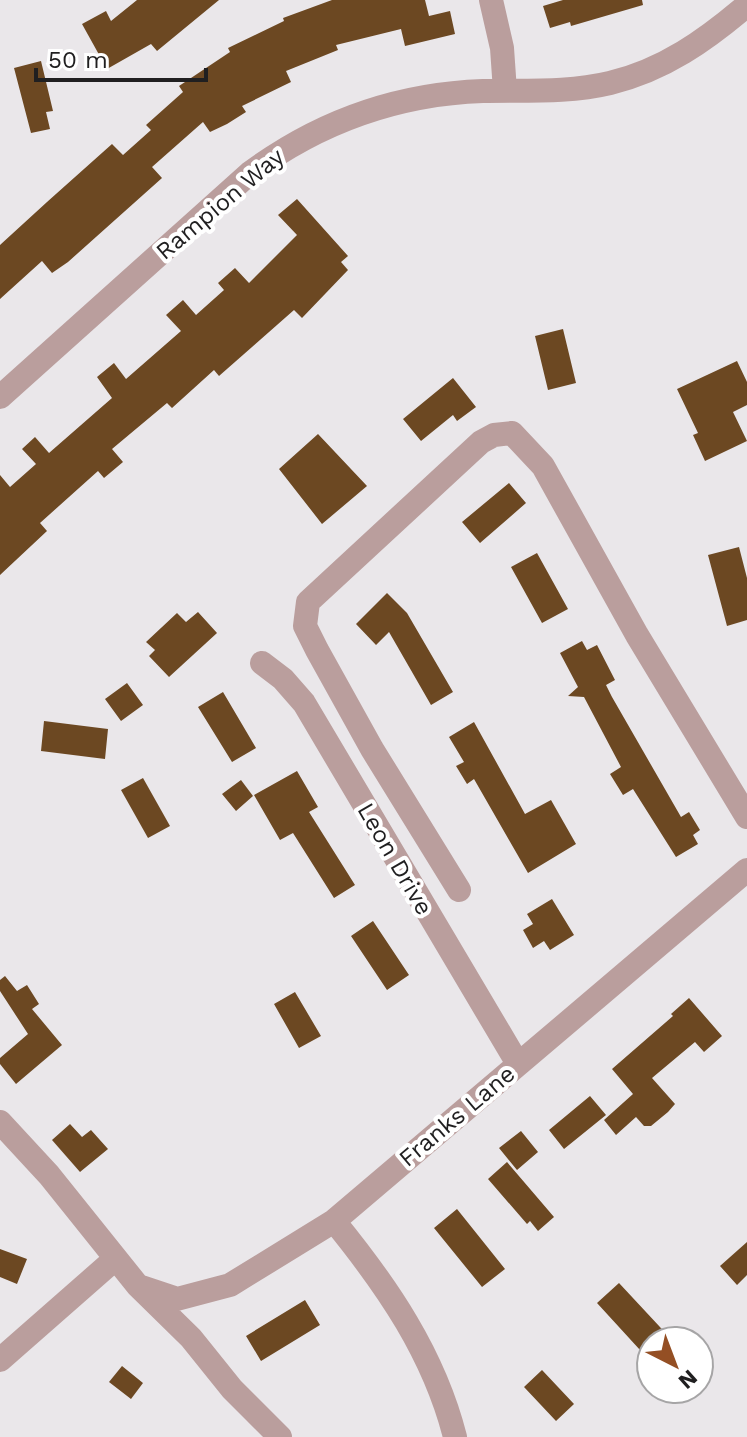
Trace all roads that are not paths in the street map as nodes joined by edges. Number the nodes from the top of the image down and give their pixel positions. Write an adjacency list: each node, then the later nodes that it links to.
1 (491, 0): 3 (street)
2 (747, 5): 3 (street, Rampion Way)
3 (505, 91): 4 (street, Rampion Way)
4 (0, 397)
5 (262, 663): 9 (street, Leon Drive)
6 (747, 817): 8 (street)
7 (747, 870): 9 (street, Franks Lane)
8 (459, 890)
9 (518, 1064): 11 (street, Franks Lane)
10 (0, 1122): 12 (street)
11 (334, 1221): 13 (street, Franks Lane); 16 (street)
12 (115, 1259): 13 (street); 14 (street)
13 (138, 1286): 15 (street)
14 (0, 1360)
15 (280, 1437)
16 (455, 1437)

